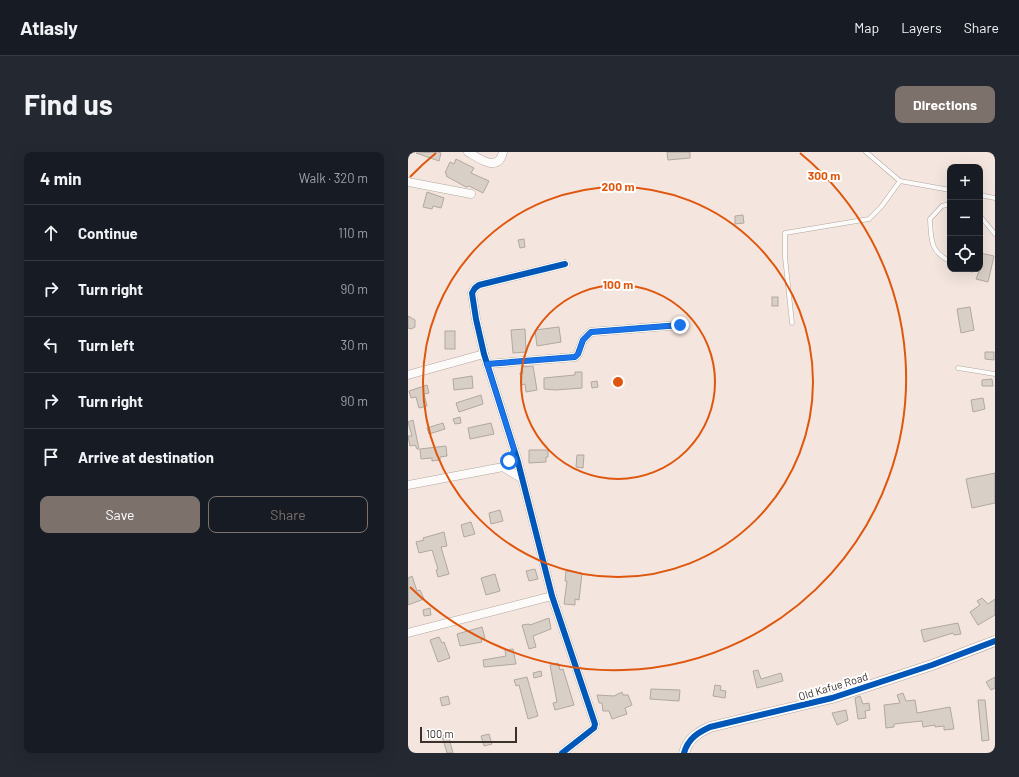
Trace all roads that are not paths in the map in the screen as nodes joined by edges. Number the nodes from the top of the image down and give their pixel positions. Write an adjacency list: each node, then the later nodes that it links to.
1 (468, 152): 2 (street)
2 (503, 152)
3 (866, 152): 4 (lane)
4 (900, 181): 6 (lane); 15 (lane)
5 (408, 182): 7 (street)
6 (947, 189)
7 (471, 194)
8 (983, 196): 9 (lane)
9 (995, 198)
10 (947, 205): 13 (lane)
11 (983, 220): 12 (lane)
12 (995, 234)
13 (947, 260)
14 (565, 264): 17 (street)
15 (792, 323)
16 (680, 325): 18 (street)
17 (484, 354): 18 (street); 21 (street)
18 (487, 364): 22 (street)
19 (958, 368): 20 (lane)
20 (995, 374)
21 (408, 375)
22 (514, 449): 23 (street); 24 (street)
23 (503, 466): 24 (street); 25 (street)
24 (521, 478): 26 (street)
25 (408, 485)
26 (552, 596): 27 (street); 29 (street)
27 (408, 633)
28 (995, 641): 30 (street, Old Kafue Road)
29 (562, 753)
30 (684, 753)

